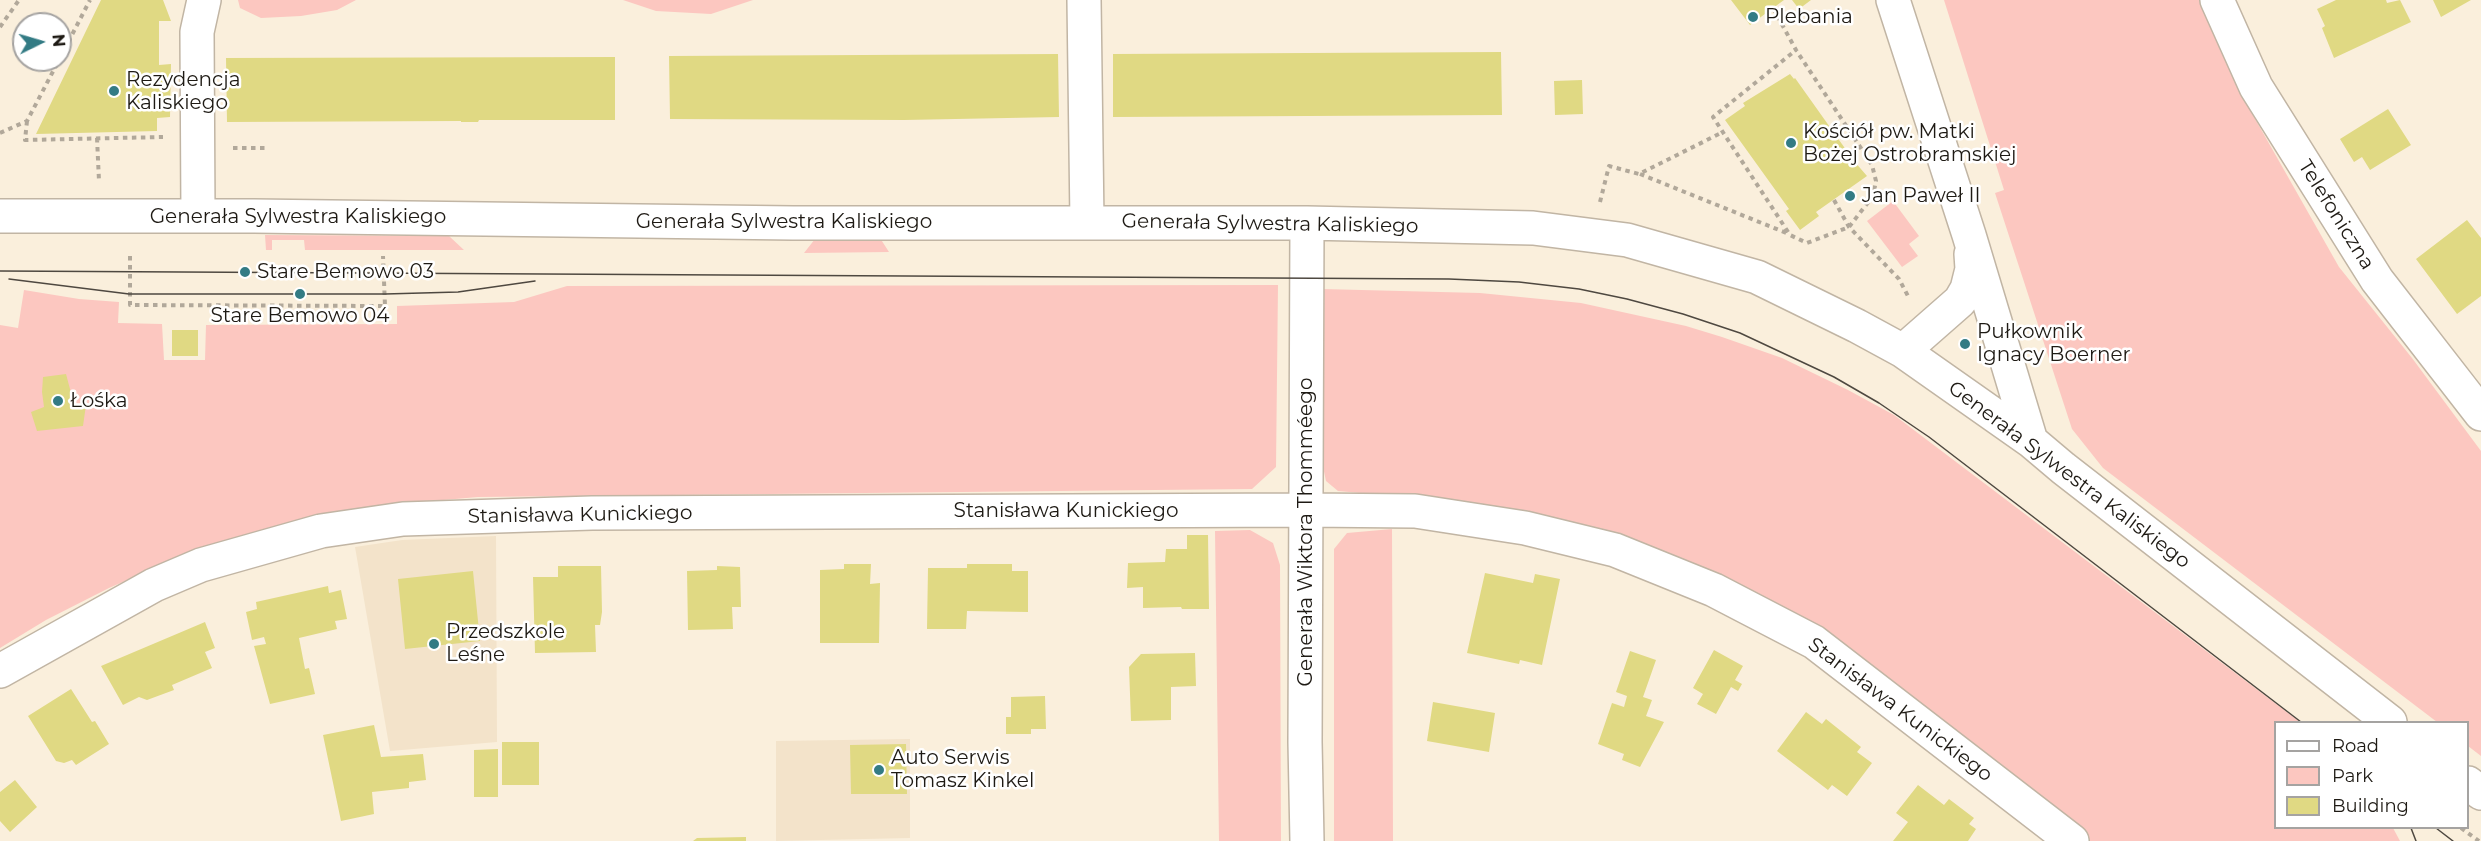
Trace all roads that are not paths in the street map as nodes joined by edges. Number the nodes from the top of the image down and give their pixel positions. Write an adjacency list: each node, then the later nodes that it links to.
1 (204, 0): 6 (street)
2 (1084, 0): 7 (street)
3 (1893, 0): 9 (street)
4 (2217, 0): 11 (street, Telefoniczna)
5 (0, 216): 6 (street, Generała Sylwestra Kaliskiego)
6 (198, 216): 7 (street, Generała Sylwestra Kaliskiego)
7 (1087, 222): 8 (street, Generała Sylwestra Kaliskiego)
8 (1307, 223): 10 (street, Generała Sylwestra Kaliskiego); 13 (street, Generała Wiktora Thomméego)
9 (1969, 235): 10 (street); 12 (street)
10 (1903, 351): 12 (street, Generała Sylwestra Kaliskiego)
11 (2481, 414)
12 (2031, 441): 15 (street, Generała Sylwestra Kaliskiego)
13 (1306, 510): 14 (street, Stanisława Kunickiego); 18 (street, Generała Wiktora Thomméego); 19 (street, Stanisława Kunickiego)
14 (0, 671)
15 (2387, 721)
16 (2469, 784): 17 (street)
17 (2481, 793)
18 (1307, 841)
19 (2072, 841)

